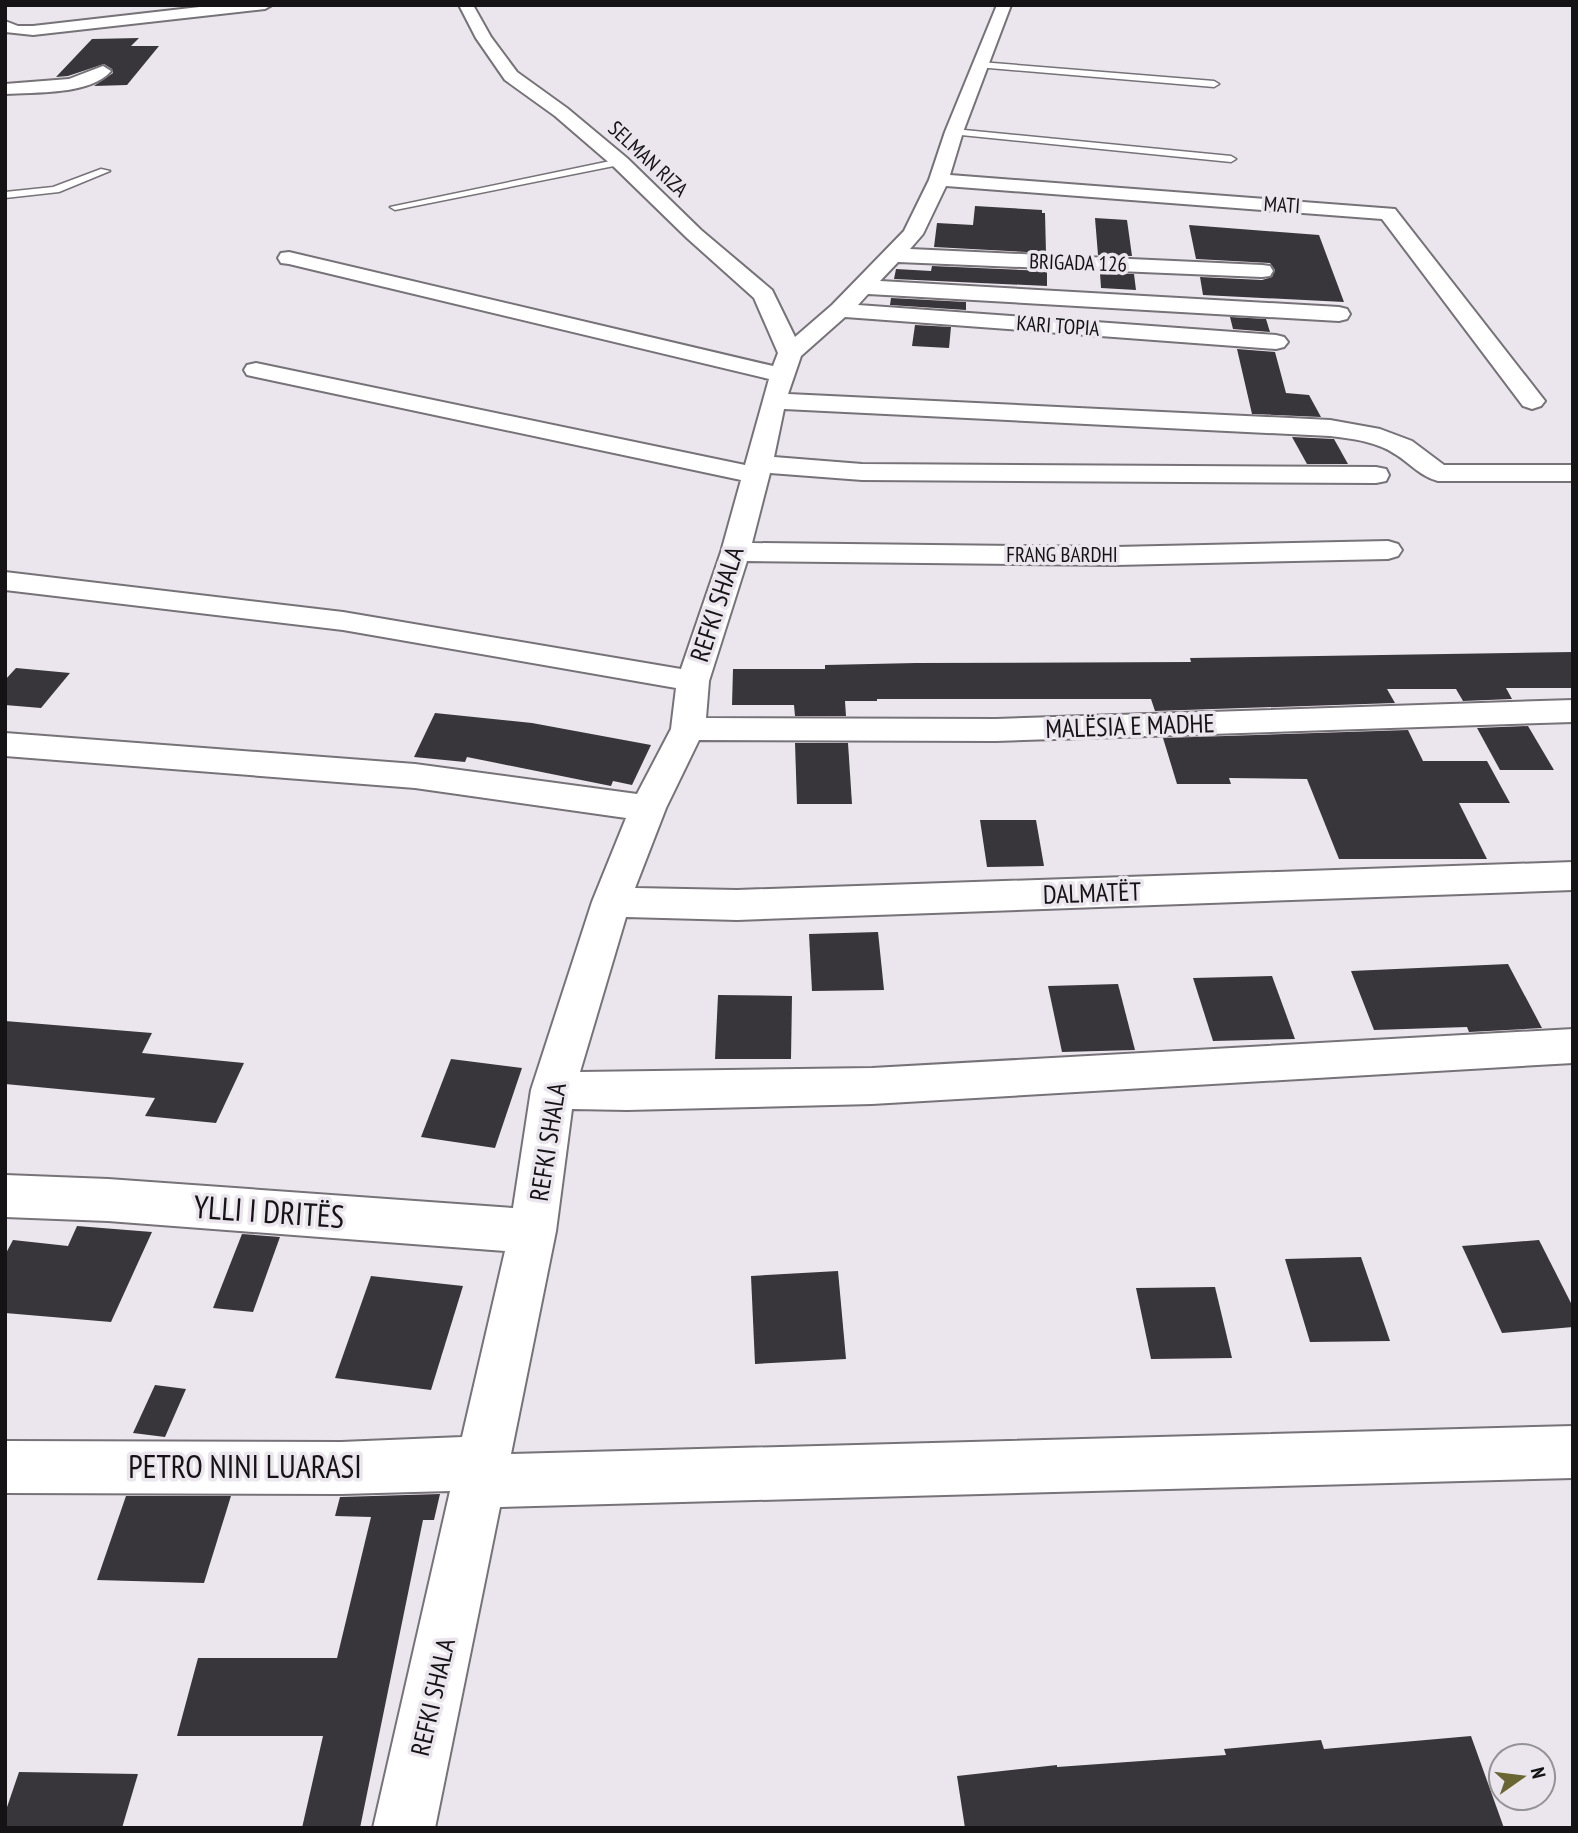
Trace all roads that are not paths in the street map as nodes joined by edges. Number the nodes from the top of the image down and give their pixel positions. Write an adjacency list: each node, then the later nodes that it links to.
1 (265, 5): 4 (street)
2 (466, 5): 11 (street, SELMAN RIZA)
3 (1004, 5): 5 (street)
4 (9, 23)
5 (980, 65): 7 (lane); 9 (street)
6 (103, 71): 8 (street)
7 (1213, 84)
8 (5, 89)
9 (954, 132): 10 (lane); 13 (street)
10 (1231, 159)
11 (620, 162): 15 (lane); 24 (street, SELMAN RIZA)
12 (105, 171): 14 (lane)
13 (940, 180): 16 (street); 25 (street, MATI)
14 (5, 195)
15 (396, 207)
16 (894, 255): 18 (street, BRIGADA 126); 19 (street)
17 (289, 258): 24 (street)
18 (1262, 271)
19 (863, 286): 20 (street); 21 (street)
20 (840, 310): 22 (street, KARI TOPIA); 24 (street)
21 (1339, 314)
22 (1276, 342)
23 (256, 370): 26 (street)
24 (781, 376): 26 (street, REFKI SHALA); 27 (street)
25 (1532, 401)
26 (757, 469): 28 (street); 30 (street, REFKI SHALA)
27 (1573, 473)
28 (1376, 475)
29 (1388, 550): 30 (street, FRANG BARDHI)
30 (735, 552): 32 (street, REFKI SHALA)
31 (5, 581): 32 (street)
32 (693, 681): 34 (street, REFKI SHALA)
33 (1573, 711): 34 (street, MALËSIA E MADHE)
34 (688, 729): 36 (street, REFKI SHALA)
35 (5, 744): 36 (street)
36 (648, 807): 38 (street, REFKI SHALA)
37 (1573, 876): 38 (street, DALMATËT)
38 (611, 902): 40 (street, REFKI SHALA)
39 (1573, 1046): 40 (street)
40 (554, 1090): 42 (street, REFKI SHALA)
41 (5, 1196): 42 (street, YLLI I DRITËS)
42 (533, 1231): 45 (street, REFKI SHALA)
43 (1573, 1452): 45 (street, PETRO NINI LUARASI)
44 (5, 1467): 45 (street, PETRO NINI LUARASI)
45 (483, 1472): 46 (street, REFKI SHALA)
46 (404, 1828)

